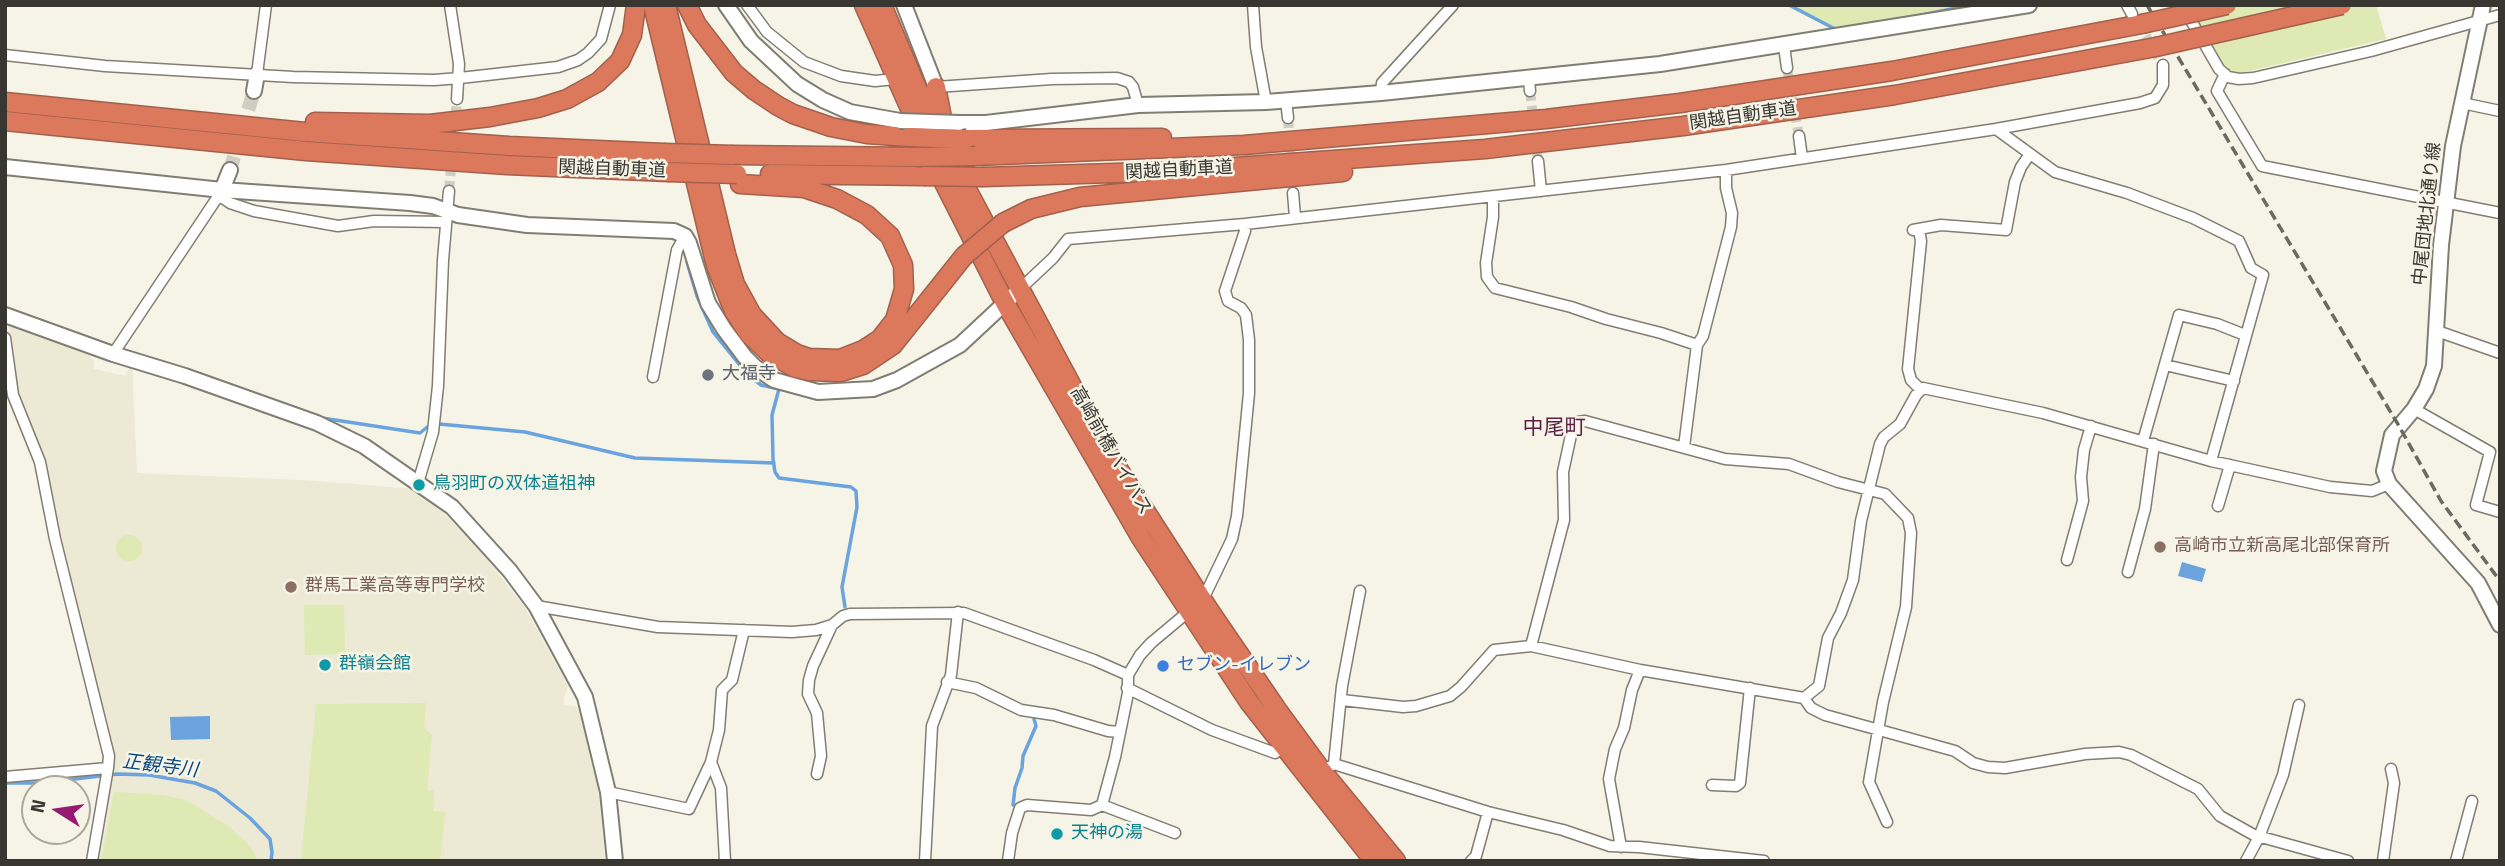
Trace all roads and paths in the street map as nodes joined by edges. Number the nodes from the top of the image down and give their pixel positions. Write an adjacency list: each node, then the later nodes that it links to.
1 (266, 5): 29 (street)
2 (450, 5): 31 (street)
3 (610, 5): 31 (street)
4 (636, 5): 43 (highway)
5 (653, 5): 50 (highway, bridge)
6 (666, 5): 58 (highway)
7 (687, 5): 47 (highway, bridge)
8 (726, 5): 24 (street)
9 (747, 5): 23 (street)
10 (863, 5): 32 (highway, 高崎前橋バイパス)
11 (882, 5): 57 (highway, 高崎前橋バイパス)
12 (904, 5): 33 (street)
13 (1253, 5): 39 (street)
14 (1453, 5): 35 (street)
15 (2029, 5): 25 (street)
16 (2182, 5): 30 (street)
17 (2227, 5): 20 (highway, 関越自動車道, bridge)
18 (2342, 5): 50 (highway, 関越自動車道, bridge)
19 (2483, 5): 22 (street, 中尾団地北通り線)
20 (2134, 14): 49 (highway, 関越自動車道)
21 (2500, 15): 22 (street)
22 (2480, 21): 30 (street); 40 (street, 中尾団地北通り線)
23 (767, 32): 24 (street); 32 (street)
24 (751, 41): 47 (street, bridge)
25 (1784, 46): 28 (street); 35 (street)
26 (5, 55): 29 (street)
27 (2163, 65): 46 (street)
28 (1787, 68)
29 (257, 74): 31 (street); 34 (street)
30 (2225, 74): 64 (street)
31 (460, 78): 36 (street)
32 (895, 79): 71 (highway, 高崎前橋バイパス)
33 (936, 87): 41 (street); 57 (highway)
34 (254, 91)
35 (1381, 93): 37 (street)
36 (457, 99)
37 (1286, 100): 39 (street); 44 (street)
38 (5, 102): 43 (highway, 関越自動車道)
39 (1266, 102): 41 (street)
40 (2462, 103): 42 (street); 64 (street, 中尾団地北通り線)
41 (1138, 106): 47 (street)
42 (2500, 111)
43 (102, 113): 49 (highway, 関越自動車道, bridge)
44 (1287, 118)
45 (5, 121): 58 (highway, 関越自動車道, bridge)
46 (1996, 129): 51 (street); 52 (street)
47 (963, 131): 49 (highway)
48 (1799, 136): 52 (street)
49 (1244, 145)
50 (1485, 149): 58 (highway, 関越自動車道, bridge)
51 (2030, 154): 74 (street); 82 (street)
52 (1802, 158): 56 (street)
53 (1538, 161): 60 (street)
54 (5, 167): 61 (street)
55 (230, 170): 61 (street)
56 (1726, 170): 60 (street); 76 (street)
57 (957, 171): 70 (highway, 高崎前橋バイパス)
58 (738, 179)
59 (449, 191): 66 (street)
60 (1541, 191): 63 (street)
61 (221, 193): 66 (street); 66 (street); 78 (street)
62 (1293, 193): 67 (street)
63 (1493, 197): 67 (street); 76 (street)
64 (2446, 201): 65 (street); 73 (street, 中尾団地北通り線)
65 (2500, 213)
66 (446, 216): 69 (street); 91 (street)
67 (1295, 217): 68 (street)
68 (1245, 224): 70 (street); 99 (street)
69 (685, 236): 71 (street); 80 (street)
70 (1020, 289): 71 (street); 99 (highway, 高崎前橋バイパス)
71 (1005, 303): 102 (highway, 高崎前橋バイパス)
72 (5, 315): 78 (street)
73 (2437, 331): 77 (street); 84 (street, 中尾団地北通り線)
74 (2245, 335): 79 (street); 81 (street)
75 (5, 338): 83 (street)
76 (1697, 345): 88 (street)
77 (2500, 353)
78 (113, 354): 91 (street)
79 (2165, 365): 81 (street); 86 (street)
80 (653, 377)
81 (2234, 381): 89 (street)
82 (1920, 389): 85 (street); 93 (street)
83 (9, 396): 120 (street)
84 (2409, 415): 92 (street, 中尾団地北通り線); 95 (street)
85 (2091, 426): 86 (street); 96 (street)
86 (2143, 441): 87 (street)
87 (2154, 444): 89 (street); 97 (street)
88 (1684, 447): 93 (street); 106 (street)
89 (2211, 461): 90 (street)
90 (2230, 466): 92 (street); 94 (street)
91 (418, 483): 100 (street)
92 (2389, 484): 104 (street)
93 (1870, 489): 112 (street); 115 (street)
94 (2218, 506)
95 (2500, 512)
96 (2067, 560)
97 (2129, 572)
98 (1360, 591): 113 (street)
99 (1202, 598): 102 (street); 119 (highway, 高崎前橋バイパス)
100 (536, 606): 105 (street); 125 (street)
101 (958, 612): 103 (street); 108 (street); 109 (street)
102 (1188, 612): 108 (street); 117 (highway, 高崎前橋バイパス)
103 (832, 625): 105 (street); 122 (street)
104 (2500, 625)
105 (744, 630): 118 (street)
106 (1531, 646): 107 (street); 113 (street)
107 (1640, 670): 111 (street); 132 (street)
108 (1128, 675): 110 (street)
109 (947, 682): 116 (street); 136 (street)
110 (1127, 688): 116 (street); 117 (street)
111 (1750, 688): 112 (street); 124 (street)
112 (1804, 698): 115 (street)
113 (1342, 699): 119 (street)
114 (2299, 705): 131 (street)
115 (1878, 729): 129 (street); 131 (street)
116 (1120, 732): 127 (street)
117 (1283, 747): 138 (highway, 高崎前橋バイパス)
118 (711, 762): 125 (street); 135 (street)
119 (1328, 767): 128 (street); 139 (highway, 高崎前橋バイパス)
120 (108, 768): 123 (street); 133 (street)
121 (2391, 769): 144 (street)
122 (817, 774)
123 (5, 777)
124 (1712, 785)
125 (608, 792): 134 (street)
126 (2472, 802): 145 (street)
127 (1102, 805): 130 (street); 137 (street)
128 (1488, 812): 132 (street); 140 (street)
129 (1887, 822)
130 (1175, 833)
131 (2259, 837): 142 (street); 143 (street)
132 (1621, 847): 141 (street)
133 (92, 861)
134 (615, 861)
135 (725, 861)
136 (925, 861)
137 (1007, 861)
138 (1374, 861)
139 (1396, 861)
140 (1471, 861)
141 (1764, 861)
142 (2246, 861)
143 (2348, 861)
144 (2383, 861)
145 (2456, 861)

